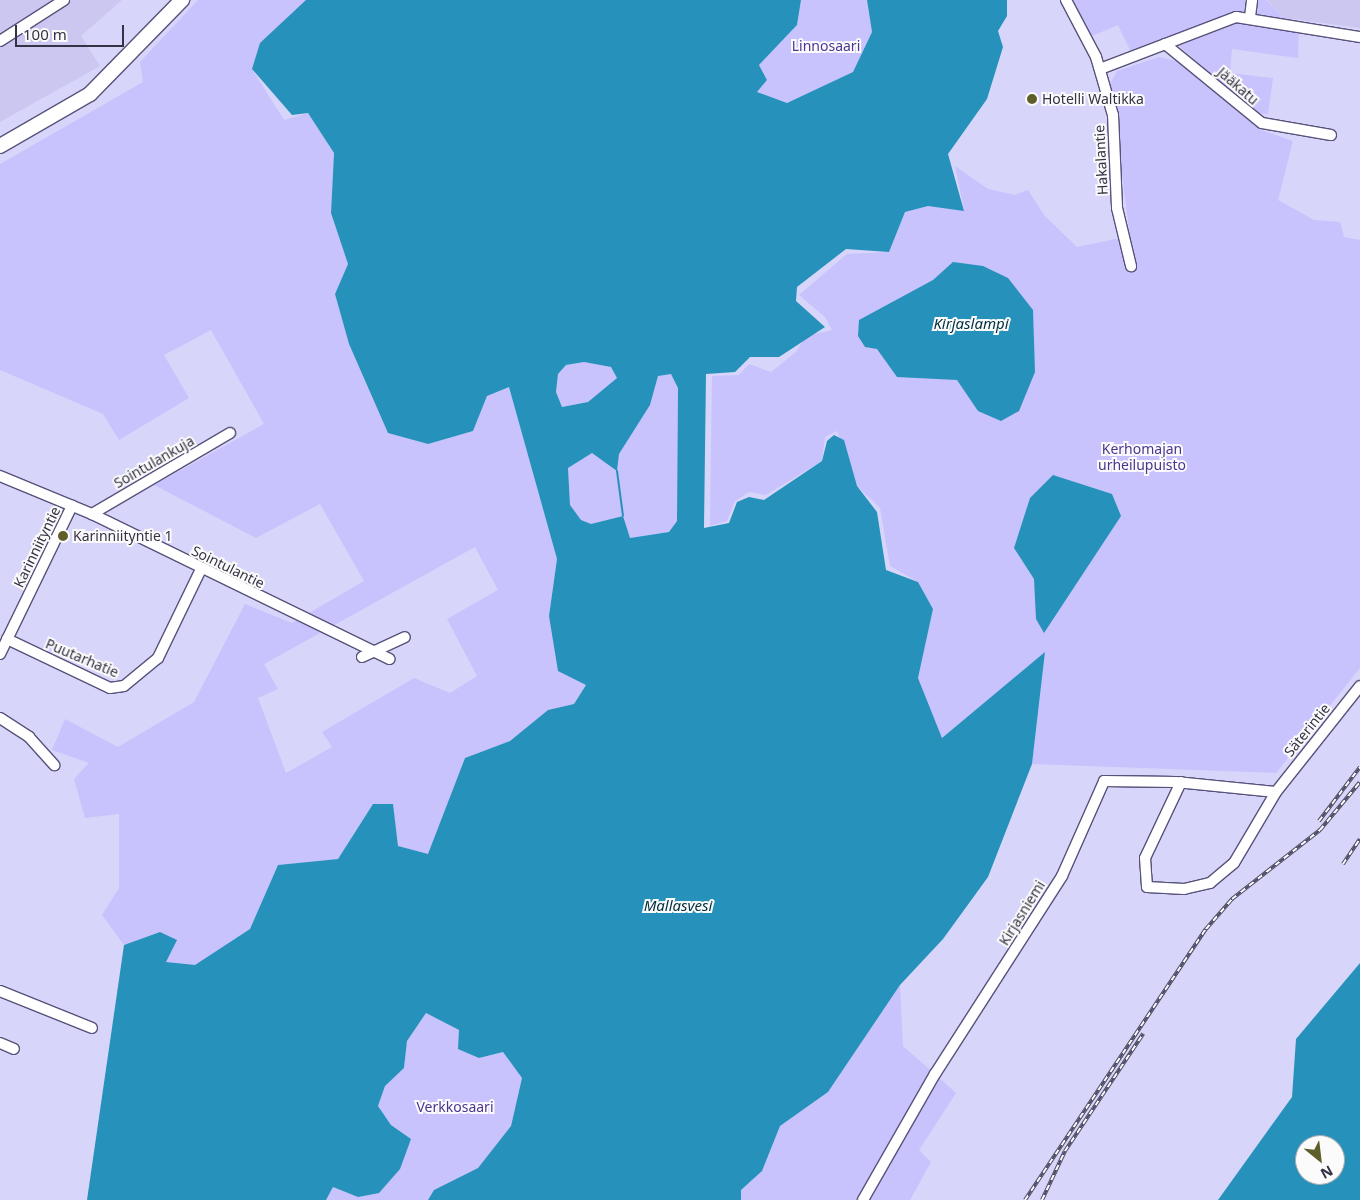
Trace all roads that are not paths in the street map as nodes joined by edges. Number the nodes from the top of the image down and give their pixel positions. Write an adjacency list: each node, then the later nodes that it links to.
1 (64, 0): 7 (street)
2 (182, 0): 11 (main road)
3 (1066, 0): 9 (street, Hakalantie)
4 (1252, 0): 5 (street)
5 (1250, 17): 6 (street); 8 (street)
6 (1360, 36)
7 (0, 41)
8 (1165, 44): 9 (street); 10 (street, Jääkatu)
9 (1100, 69): 12 (street, Hakalantie)
10 (1331, 135)
11 (0, 146)
12 (1131, 266)
13 (230, 433): 16 (street, Sointulankuja)
14 (0, 476): 15 (street, Sointulantie)
15 (72, 506): 16 (street, Sointulantie); 19 (street, Karinniityntie)
16 (92, 514): 17 (street, Sointulantie)
17 (201, 569): 19 (street, Puutarhatie); 20 (street, Sointulantie)
18 (405, 637): 20 (street)
19 (7, 639): 21 (street, Karinniityntie)
20 (374, 651): 22 (street); 23 (street, Sointulantie)
21 (0, 654)
22 (362, 657)
23 (389, 659)
24 (1360, 686): 28 (street, Säterintie)
25 (0, 718): 26 (street)
26 (54, 765)
27 (1181, 782): 28 (street, Kirjasniemi); 28 (street, Säterintie); 33 (street, Kirjasniemi)
28 (1276, 792)
29 (0, 991): 30 (street)
30 (92, 1028)
31 (0, 1043): 32 (street)
32 (14, 1049)
33 (863, 1200)

